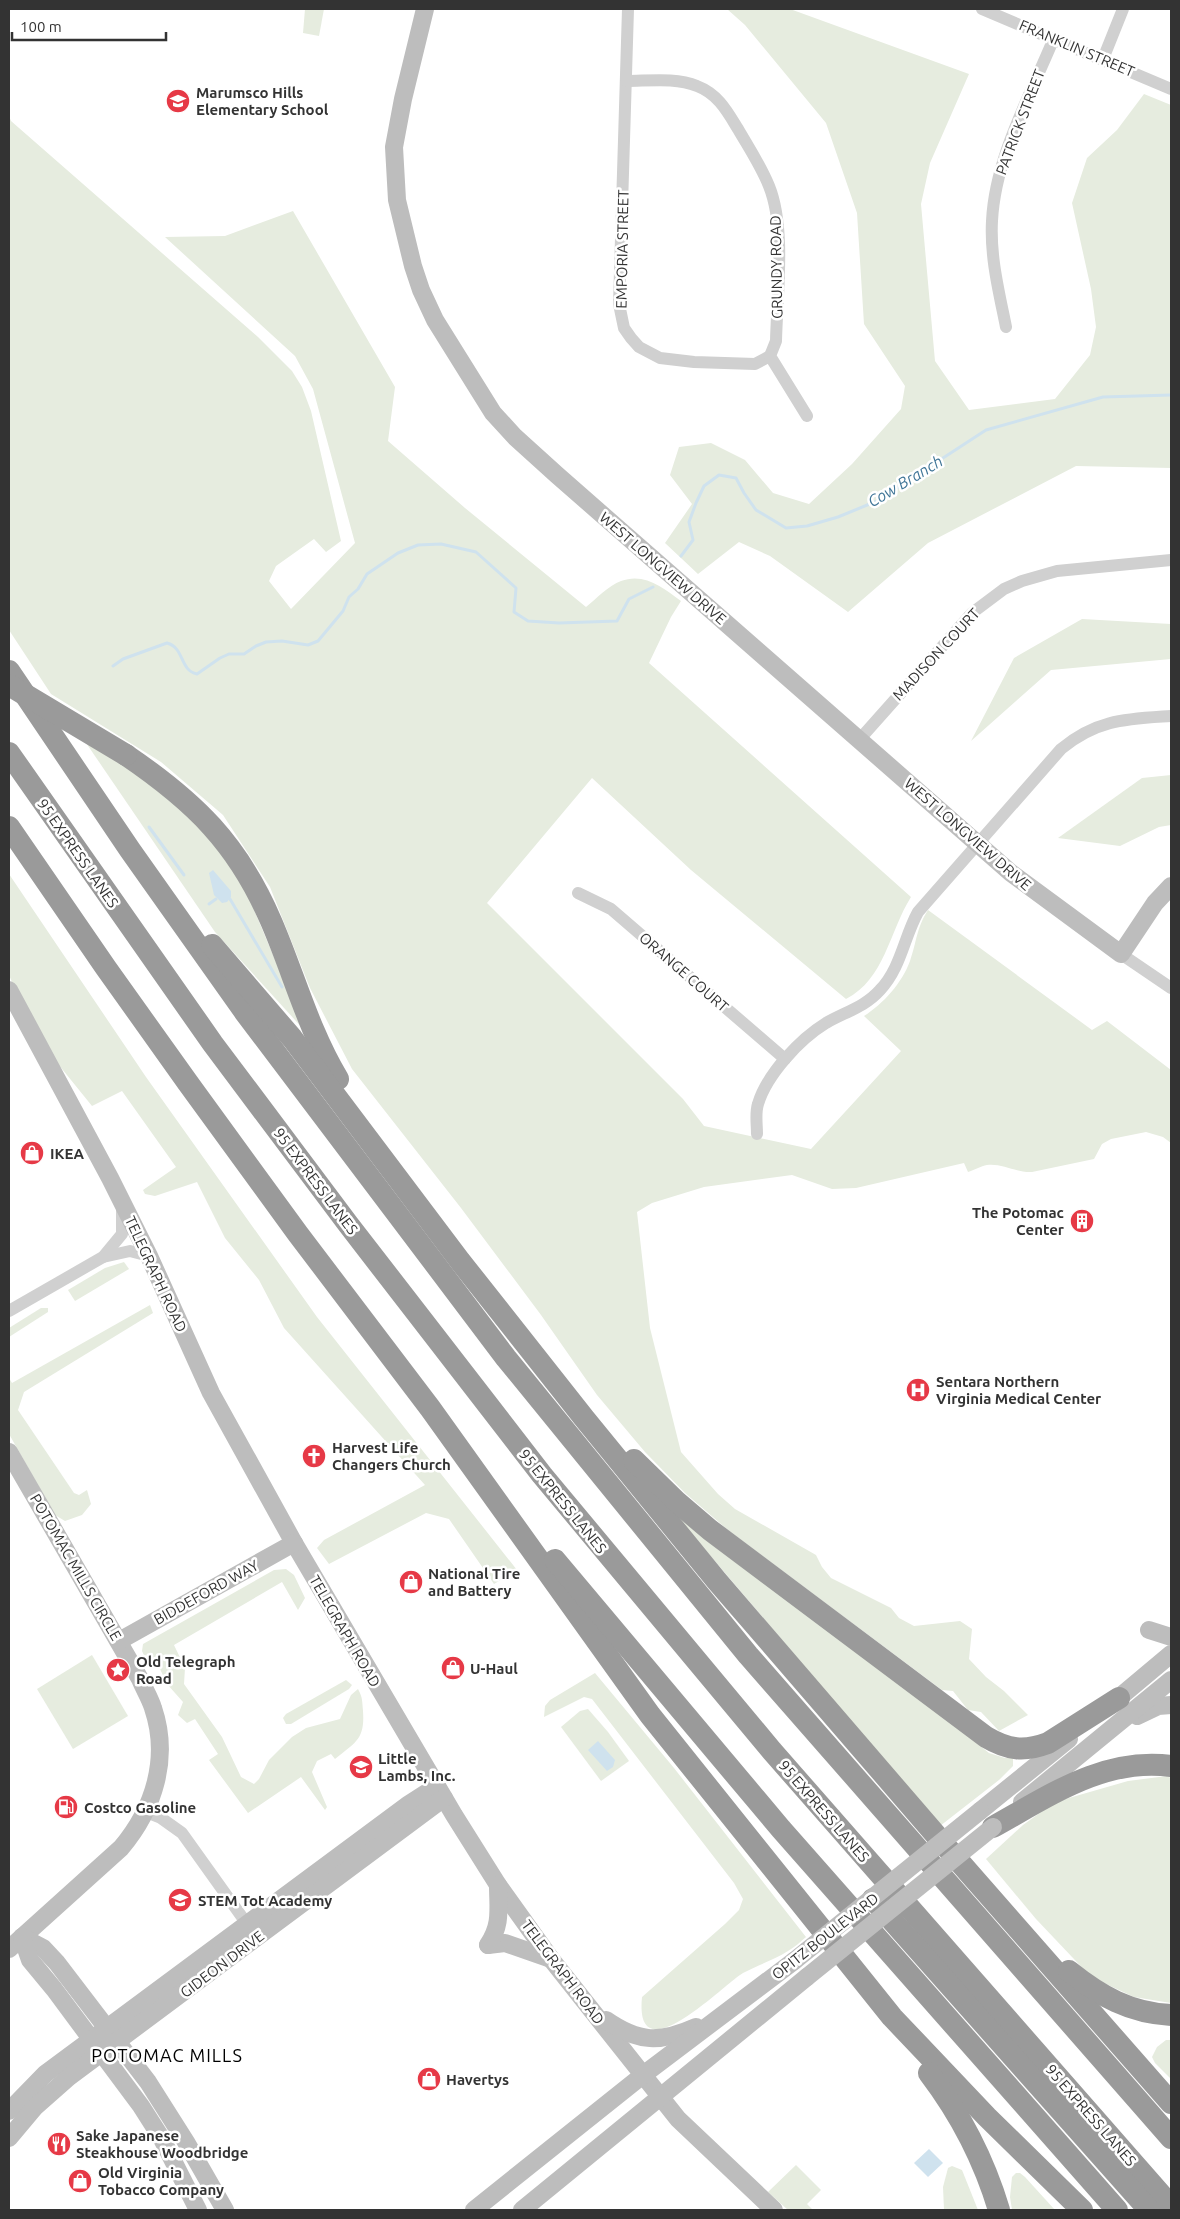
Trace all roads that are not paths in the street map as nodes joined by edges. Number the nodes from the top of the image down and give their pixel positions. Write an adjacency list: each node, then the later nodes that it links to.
1 (425, 9): 16 (street, WEST LONGVIEW DRIVE)
2 (628, 9): 7 (street, EMPORIA STREET)
3 (982, 9): 5 (street, FRANKLIN STREET)
4 (1123, 9): 6 (street)
5 (1054, 38): 6 (street, FRANKLIN STREET); 9 (street, PATRICK STREET)
6 (1103, 59): 8 (street, FRANKLIN STREET)
7 (626, 81): 10 (street, GRUNDY ROAD); 10 (street, EMPORIA STREET)
8 (1171, 89)
9 (1006, 326)
10 (770, 356): 11 (street)
11 (807, 416)
12 (1171, 560): 16 (street, MADISON COURT)
13 (9, 671): 20 (highway)
14 (9, 685): 28 (highway, bridge)
15 (1171, 716): 19 (street)
16 (859, 740): 19 (street, WEST LONGVIEW DRIVE)
17 (9, 754): 70 (highway, 95 EXPRESS LANES)
18 (9, 827): 34 (highway)
19 (977, 843): 23 (street, WEST LONGVIEW DRIVE); 26 (street)
20 (130, 850): 28 (highway); 69 (highway)
21 (1171, 886): 23 (street)
22 (578, 893): 26 (street, ORANGE COURT)
23 (1121, 954): 24 (street, WEST LONGVIEW DRIVE)
24 (1171, 988)
25 (9, 990): 29 (street, TELEGRAPH ROAD)
26 (785, 1059): 27 (street)
27 (758, 1134)
28 (395, 1174): 33 (highway)
29 (122, 1200): 30 (street, TELEGRAPH ROAD); 31 (street)
30 (149, 1256): 31 (street); 36 (street, TELEGRAPH ROAD)
31 (103, 1257): 32 (street)
32 (9, 1311)
33 (520, 1337): 42 (highway); 51 (highway)
34 (430, 1408): 56 (highway); 78 (highway)
35 (9, 1452): 39 (street, POTOMAC MILLS CIRCLE)
36 (294, 1543): 39 (street, BIDDEFORD WAY); 46 (street, TELEGRAPH ROAD)
37 (1149, 1630): 38 (street)
38 (1171, 1637)
39 (119, 1641): 47 (street, POTOMAC MILLS CIRCLE)
40 (1165, 1659): 41 (street); 42 (street, OPITZ BOULEVARD)
41 (1171, 1680): 44 (street, OPITZ BOULEVARD)
42 (1119, 1698): 48 (street, OPITZ BOULEVARD)
43 (1171, 1705): 44 (street)
44 (1110, 1730): 48 (street, OPITZ BOULEVARD)
45 (1171, 1766): 48 (highway)
46 (440, 1792): 49 (street, TELEGRAPH ROAD); 52 (street, GIDEON DRIVE); 53 (street, GIDEON DRIVE)
47 (146, 1812): 52 (street); 54 (street, POTOMAC MILLS CIRCLE)
48 (987, 1819): 50 (street, OPITZ BOULEVARD, bridge)
49 (498, 1885): 55 (street, TELEGRAPH ROAD); 55 (street)
50 (879, 1906): 57 (street, OPITZ BOULEVARD, bridge); 65 (street, OPITZ BOULEVARD, bridge); 79 (highway)
51 (1003, 1911): 59 (highway); 66 (highway)
52 (247, 1924): 53 (street); 60 (street, GIDEON DRIVE)
53 (257, 1939): 62 (street, GIDEON DRIVE)
54 (15, 1943): 60 (street); 61 (street)
55 (551, 1959): 58 (street, TELEGRAPH ROAD)
56 (874, 1995): 76 (highway); 77 (highway)
57 (746, 1998): 58 (street); 64 (street, OPITZ BOULEVARD)
58 (588, 2006): 64 (street, TELEGRAPH ROAD)
59 (1171, 2015)
60 (106, 2028): 61 (street, GIDEON DRIVE); 62 (street)
61 (91, 2040): 63 (street); 67 (street, GIDEON DRIVE)
62 (117, 2042): 63 (street, GIDEON DRIVE); 72 (street)
63 (102, 2054): 68 (street, GIDEON DRIVE); 71 (street)
64 (643, 2075): 65 (street, TELEGRAPH ROAD); 73 (street, OPITZ BOULEVARD)
65 (660, 2096): 74 (street, OPITZ BOULEVARD); 75 (street, TELEGRAPH ROAD)
66 (1171, 2103)
67 (9, 2111)
68 (9, 2138)
69 (1171, 2138)
70 (1171, 2206)
71 (198, 2210)
72 (225, 2210)
73 (474, 2210)
74 (522, 2210)
75 (774, 2210)
76 (999, 2210)
77 (1082, 2210)
78 (1117, 2210)
79 (1149, 2210)

